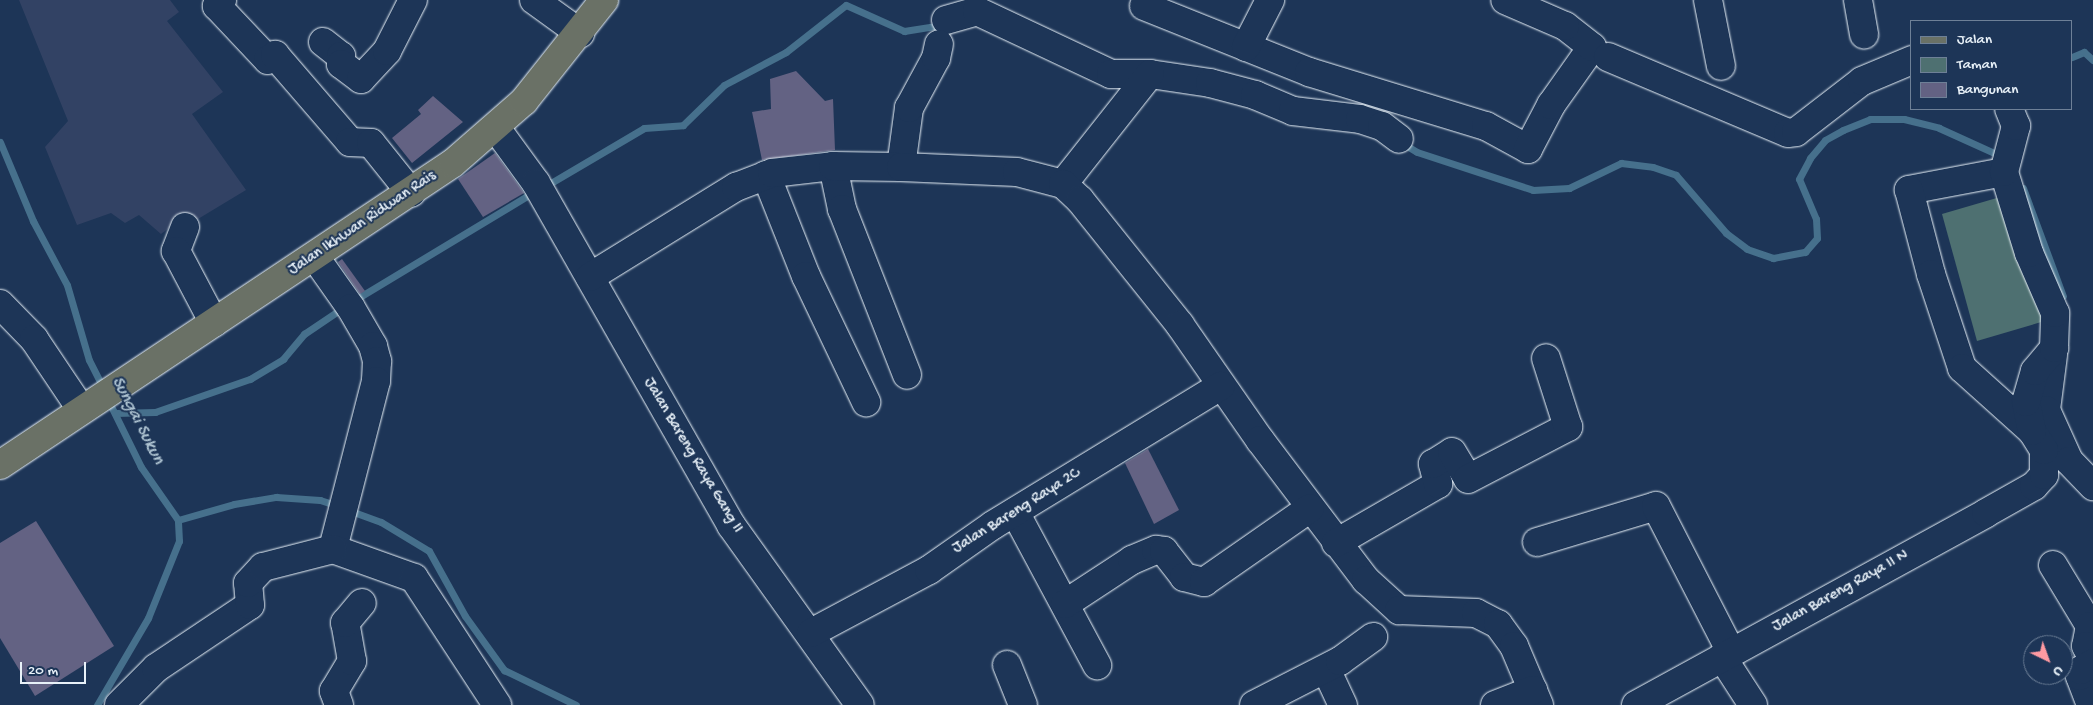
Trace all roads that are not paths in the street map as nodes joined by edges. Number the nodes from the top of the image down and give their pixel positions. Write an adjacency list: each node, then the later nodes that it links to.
1 (222, 0): 27 (street)
2 (413, 0): 13 (street)
3 (534, 0): 11 (street)
4 (604, 0): 11 (main road, Jalan Ikhwan Ridwan Rais)
5 (1270, 0): 14 (street)
6 (1505, 0): 14 (street)
7 (1708, 0): 17 (street)
8 (1858, 0): 12 (street)
9 (972, 6): 18 (street); 24 (street)
10 (1144, 6): 14 (street)
11 (580, 33): 20 (main road, Jalan Ikhwan Ridwan Rais)
12 (1864, 34)
13 (323, 42)
14 (1246, 47)
15 (1608, 57): 16 (street)
16 (1910, 61)
17 (1721, 66)
18 (1147, 80): 21 (street); 26 (street)
19 (2010, 110): 22 (street)
20 (496, 128): 27 (main road, Jalan Ikhwan Ridwan Rais); 30 (street, Jalan Bareng Raya Gang II)
21 (1399, 139)
22 (2007, 160): 33 (street); 39 (street)
23 (833, 166): 24 (street); 25 (street); 35 (street)
24 (901, 167): 26 (street)
25 (766, 175): 30 (street); 37 (street)
26 (1063, 184): 36 (street)
27 (411, 193): 29 (main road, Jalan Ikhwan Ridwan Rais)
28 (185, 227): 32 (street)
29 (315, 258): 32 (main road, Jalan Ikhwan Ridwan Rais); 46 (street)
30 (590, 278): 50 (street, Jalan Bareng Raya Gang II)
31 (0, 304): 38 (street)
32 (210, 325): 38 (main road, Jalan Ikhwan Ridwan Rais)
33 (2054, 348): 39 (street); 41 (street)
34 (1546, 358): 45 (street)
35 (907, 375)
36 (1221, 386): 42 (street); 43 (street, Jalan Bareng Raya 2C)
37 (866, 402)
38 (83, 407): 40 (main road, Jalan Ikhwan Ridwan Rais)
39 (2032, 431): 52 (street, Jalan Bareng Raya II N)
40 (0, 465)
41 (2093, 486)
42 (1310, 508): 45 (street); 49 (street)
43 (1015, 512): 49 (street); 50 (street, Jalan Bareng Raya 2C)
44 (1537, 542): 52 (street)
45 (1336, 543): 57 (street)
46 (333, 549): 58 (street); 60 (street)
47 (2053, 565): 53 (street)
48 (362, 603): 59 (street)
49 (1065, 604): 55 (street)
50 (810, 633): 61 (street, Jalan Bareng Raya Gang II)
51 (1373, 637): 56 (street)
52 (1727, 655): 66 (street, Jalan Bareng Raya II N); 67 (street)
53 (2093, 661): 68 (street)
54 (1007, 665): 62 (street)
55 (1097, 665)
56 (1326, 669): 63 (street); 64 (street)
57 (1536, 698): 65 (street)
58 (119, 705)
59 (339, 705)
60 (497, 705)
61 (860, 705)
62 (1023, 705)
63 (1254, 705)
64 (1343, 705)
65 (1495, 705)
66 (1636, 705)
67 (1752, 705)
68 (2091, 705)

